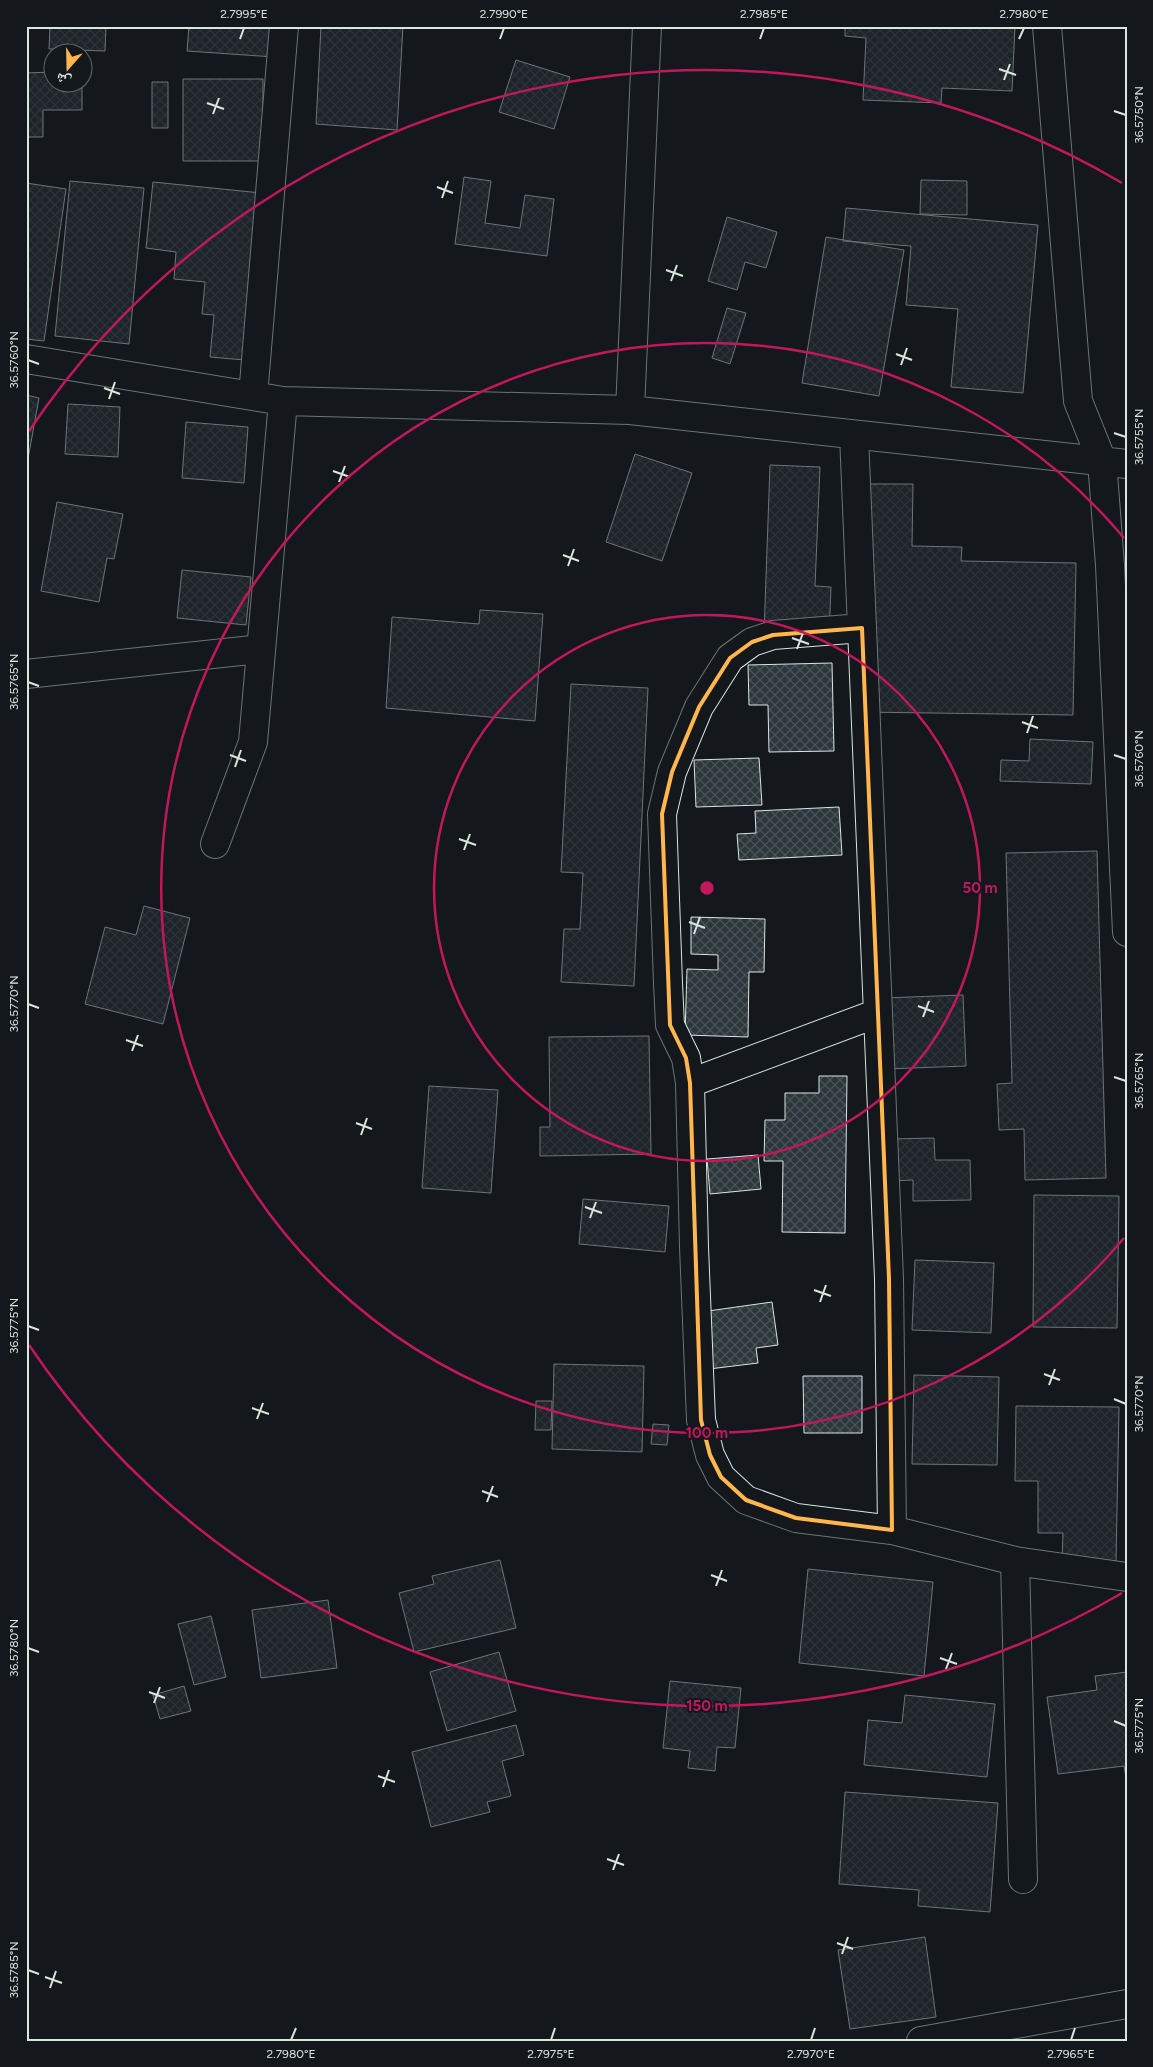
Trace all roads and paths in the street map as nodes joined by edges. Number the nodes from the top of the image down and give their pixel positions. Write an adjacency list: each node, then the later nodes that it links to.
1 (284, 26): 5 (street)
2 (647, 26): 7 (street)
3 (1047, 26): 9 (street)
4 (26, 359): 5 (street)
5 (253, 396): 6 (street)
6 (283, 401): 7 (street); 11 (street)
7 (630, 410): 8 (street)
8 (854, 434): 9 (street); 10 (street)
9 (1114, 463): 14 (street)
10 (862, 628): 15 (street); 16 (street)
11 (261, 649): 12 (street); 13 (street)
12 (26, 674)
13 (215, 844)
14 (1127, 932)
15 (878, 1013): 16 (street); 17 (street)
16 (690, 1084): 17 (street)
17 (892, 1530): 18 (street)
18 (1015, 1561): 19 (street); 20 (street)
19 (1127, 1577)
20 (1023, 1879)
21 (1127, 2004): 22 (street)
22 (921, 2041)

